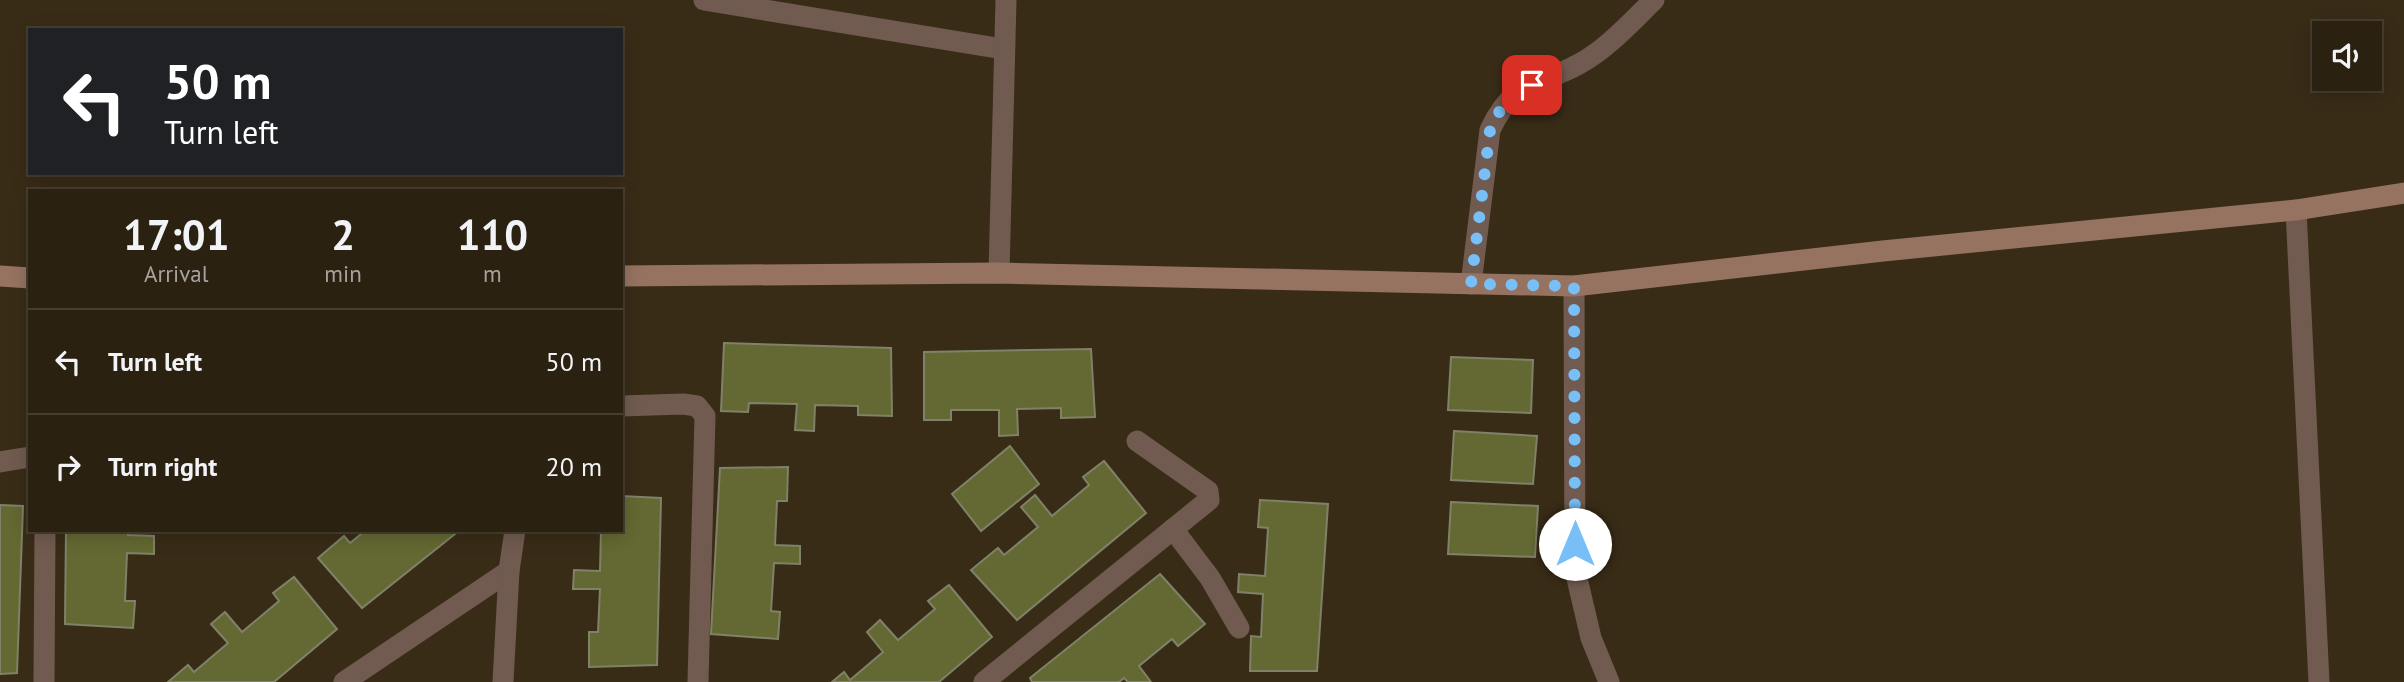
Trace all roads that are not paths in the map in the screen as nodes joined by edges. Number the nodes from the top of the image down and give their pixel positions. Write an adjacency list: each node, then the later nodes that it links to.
1 (704, 0): 4 (street)
2 (1006, 0): 4 (street)
3 (1654, 0): 11 (street)
4 (1003, 49): 7 (street)
5 (2404, 193): 6 (street)
6 (2296, 210): 12 (street); 28 (street)
7 (999, 274): 9 (street); 11 (street)
8 (0, 276): 10 (street)
9 (623, 276)
10 (28, 278)
11 (1471, 284): 12 (street)
12 (1574, 286): 27 (street)
13 (623, 406): 25 (street)
14 (1137, 441): 17 (street)
15 (28, 457): 16 (street)
16 (0, 462)
17 (1172, 528): 21 (street); 26 (street)
18 (45, 532): 22 (street)
19 (515, 532): 20 (street)
20 (509, 571): 23 (street); 24 (street)
21 (1239, 628)
22 (44, 682)
23 (344, 682)
24 (502, 682)
25 (698, 682)
26 (984, 682)
27 (1609, 682)
28 (2319, 682)

